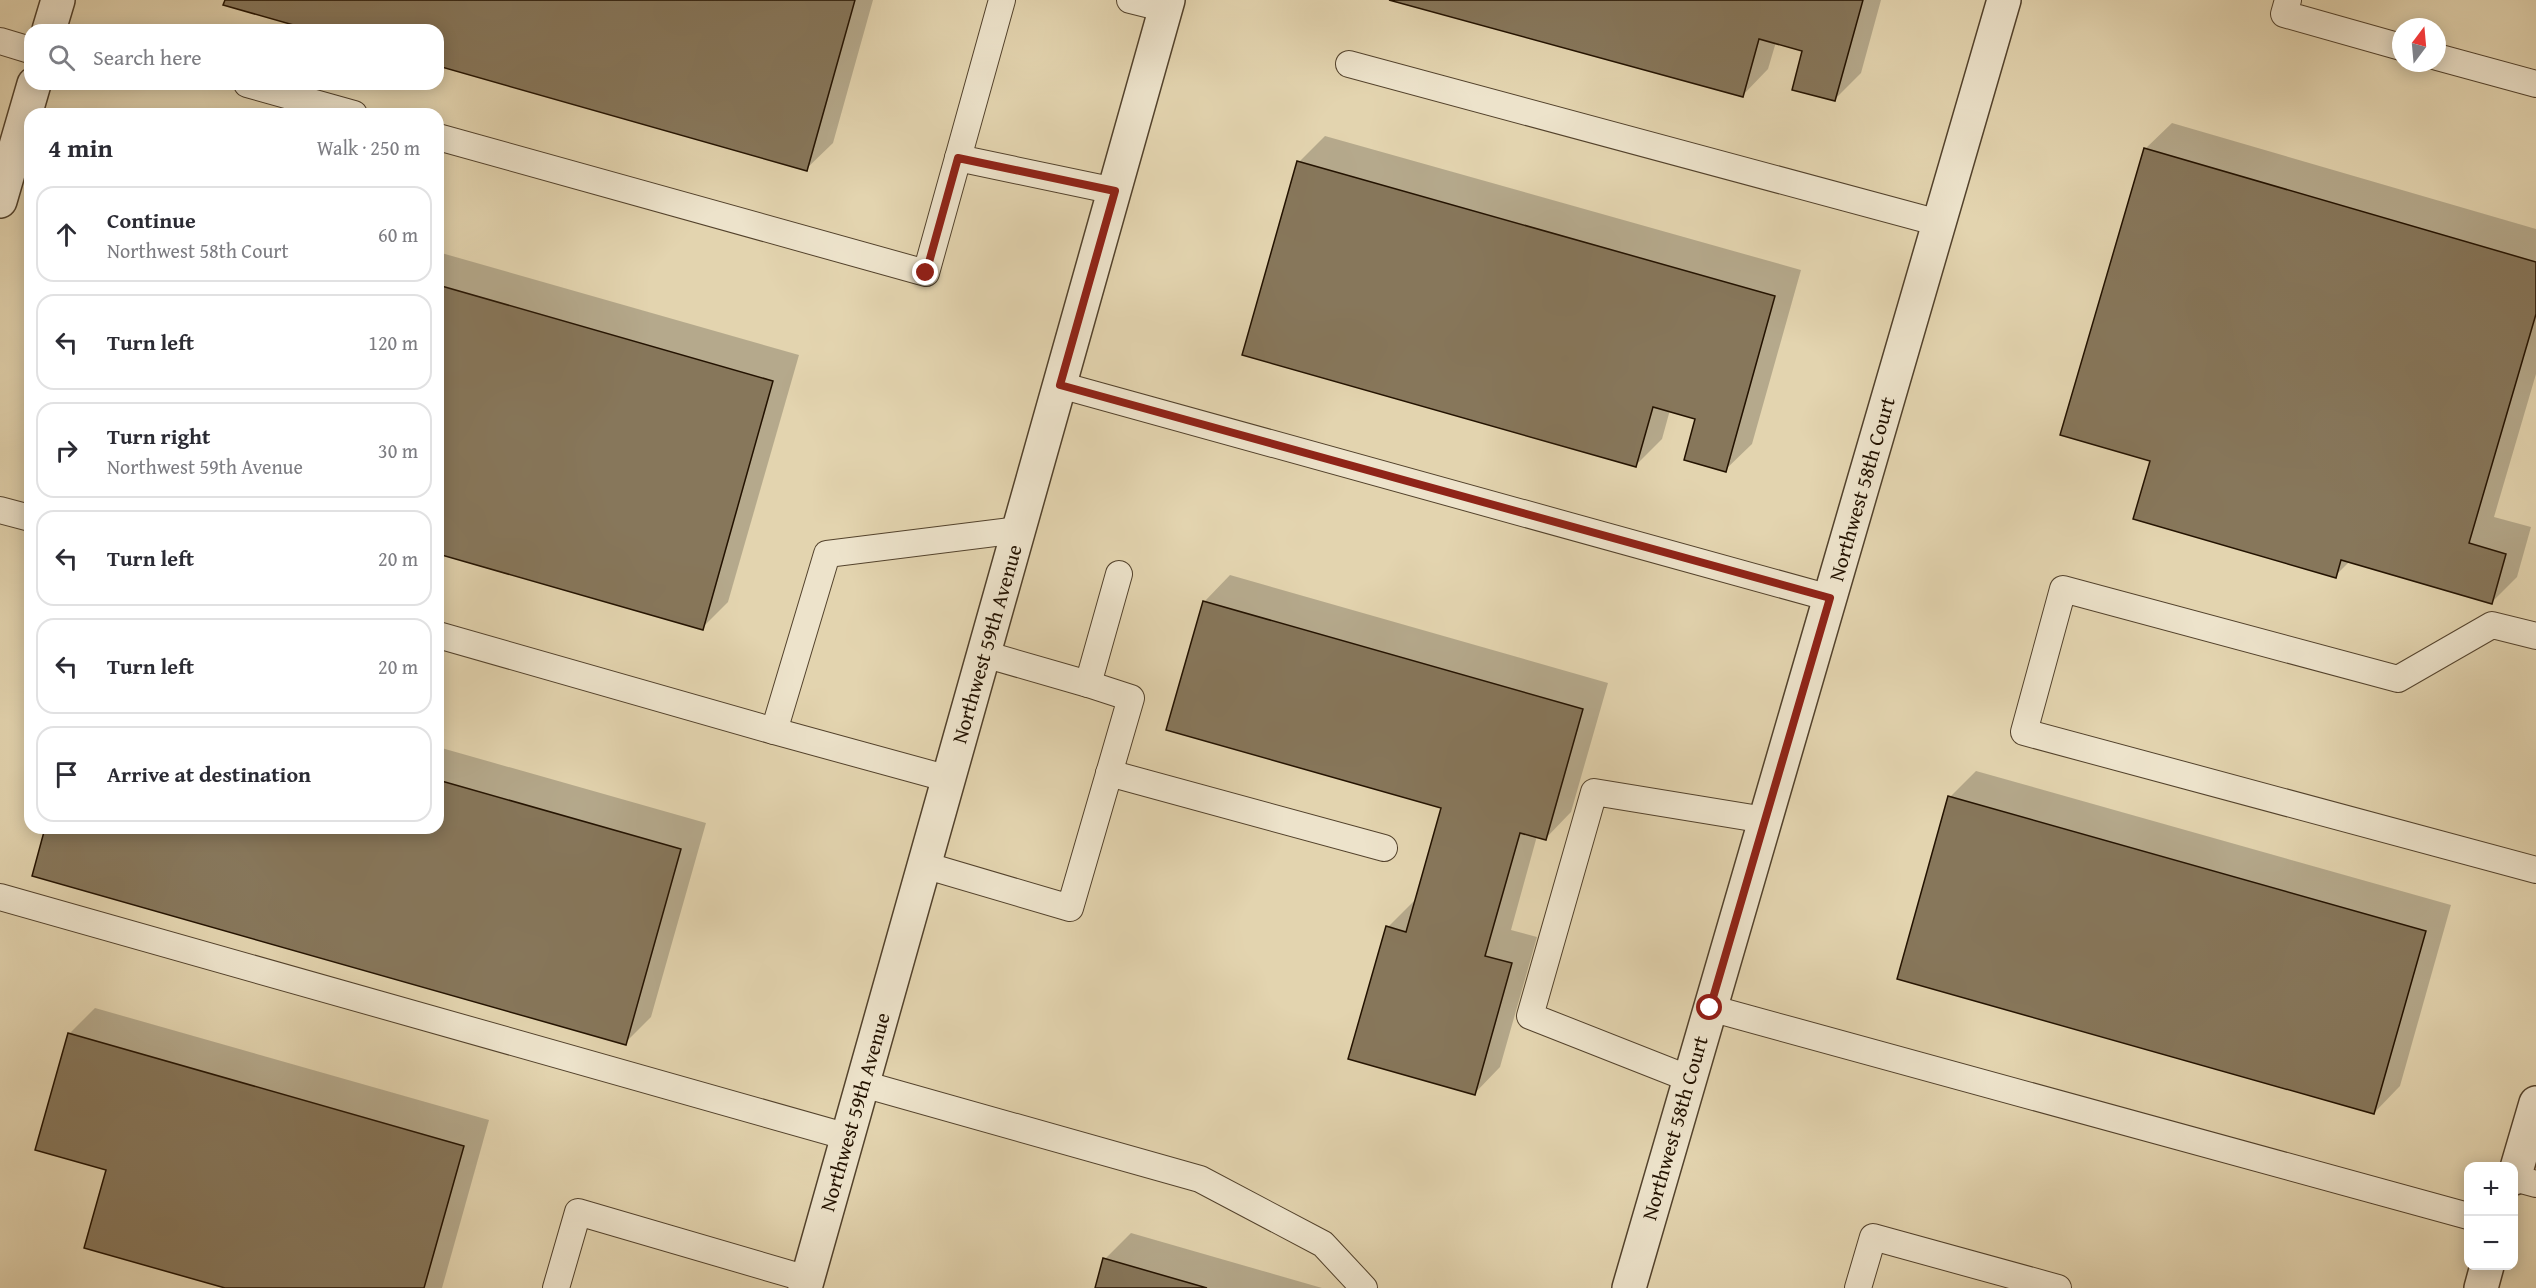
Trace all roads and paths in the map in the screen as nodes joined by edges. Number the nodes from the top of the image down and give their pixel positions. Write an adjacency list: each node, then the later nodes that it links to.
1 (1002, 0): 18 (lane)
2 (1130, 0): 5 (lane)
3 (2004, 0): 21 (street, Northwest 58th Court)
4 (2288, 0): 8 (lane)
5 (1167, 4): 19 (street, Northwest 59th Avenue)
6 (24, 34): 7 (lane)
7 (0, 41)
8 (2392, 44)
9 (2446, 59): 11 (lane)
10 (1349, 63): 21 (lane)
11 (2536, 84)
12 (33, 90): 14 (street)
13 (268, 90): 15 (lane)
14 (30, 108)
15 (333, 108)
16 (24, 135): 20 (street)
17 (444, 139): 18 (lane)
18 (958, 158): 19 (lane)
19 (1115, 191): 22 (street, Northwest 59th Avenue)
20 (0, 201)
21 (1939, 223): 27 (street, Northwest 58th Court)
22 (1060, 385): 25 (street, Northwest 59th Avenue); 27 (lane)
23 (0, 510): 24 (lane)
24 (24, 516)
25 (1019, 530): 30 (street, Northwest 59th Avenue); 32 (lane)
26 (1119, 574): 31 (lane)
27 (1830, 598): 35 (street, Northwest 58th Court)
28 (2536, 636): 38 (lane)
29 (444, 637): 32 (lane)
30 (984, 654): 31 (lane); 34 (street, Northwest 59th Avenue)
31 (1088, 684): 33 (lane)
32 (774, 731): 34 (lane)
33 (1109, 773): 36 (lane); 37 (lane)
34 (949, 779): 37 (street, Northwest 59th Avenue)
35 (1765, 820): 40 (street, Northwest 58th Court); 41 (lane)
36 (1384, 848)
37 (924, 865): 42 (street, Northwest 59th Avenue)
38 (2536, 870)
39 (0, 897): 44 (lane)
40 (1710, 1008): 41 (street, Northwest 58th Court); 48 (lane)
41 (1690, 1079): 53 (street, Northwest 58th Court)
42 (863, 1083): 44 (street, Northwest 59th Avenue); 52 (lane)
43 (2536, 1103): 45 (street)
44 (848, 1137): 50 (street, Northwest 59th Avenue)
45 (2518, 1164)
46 (2518, 1179): 47 (lane)
47 (2536, 1184)
48 (2464, 1214)
49 (2486, 1270): 56 (street)
50 (806, 1284): 51 (lane)
51 (556, 1288)
52 (1364, 1288)
53 (1629, 1288)
54 (1858, 1288): 55 (lane)
55 (2058, 1288)
56 (2481, 1288)

